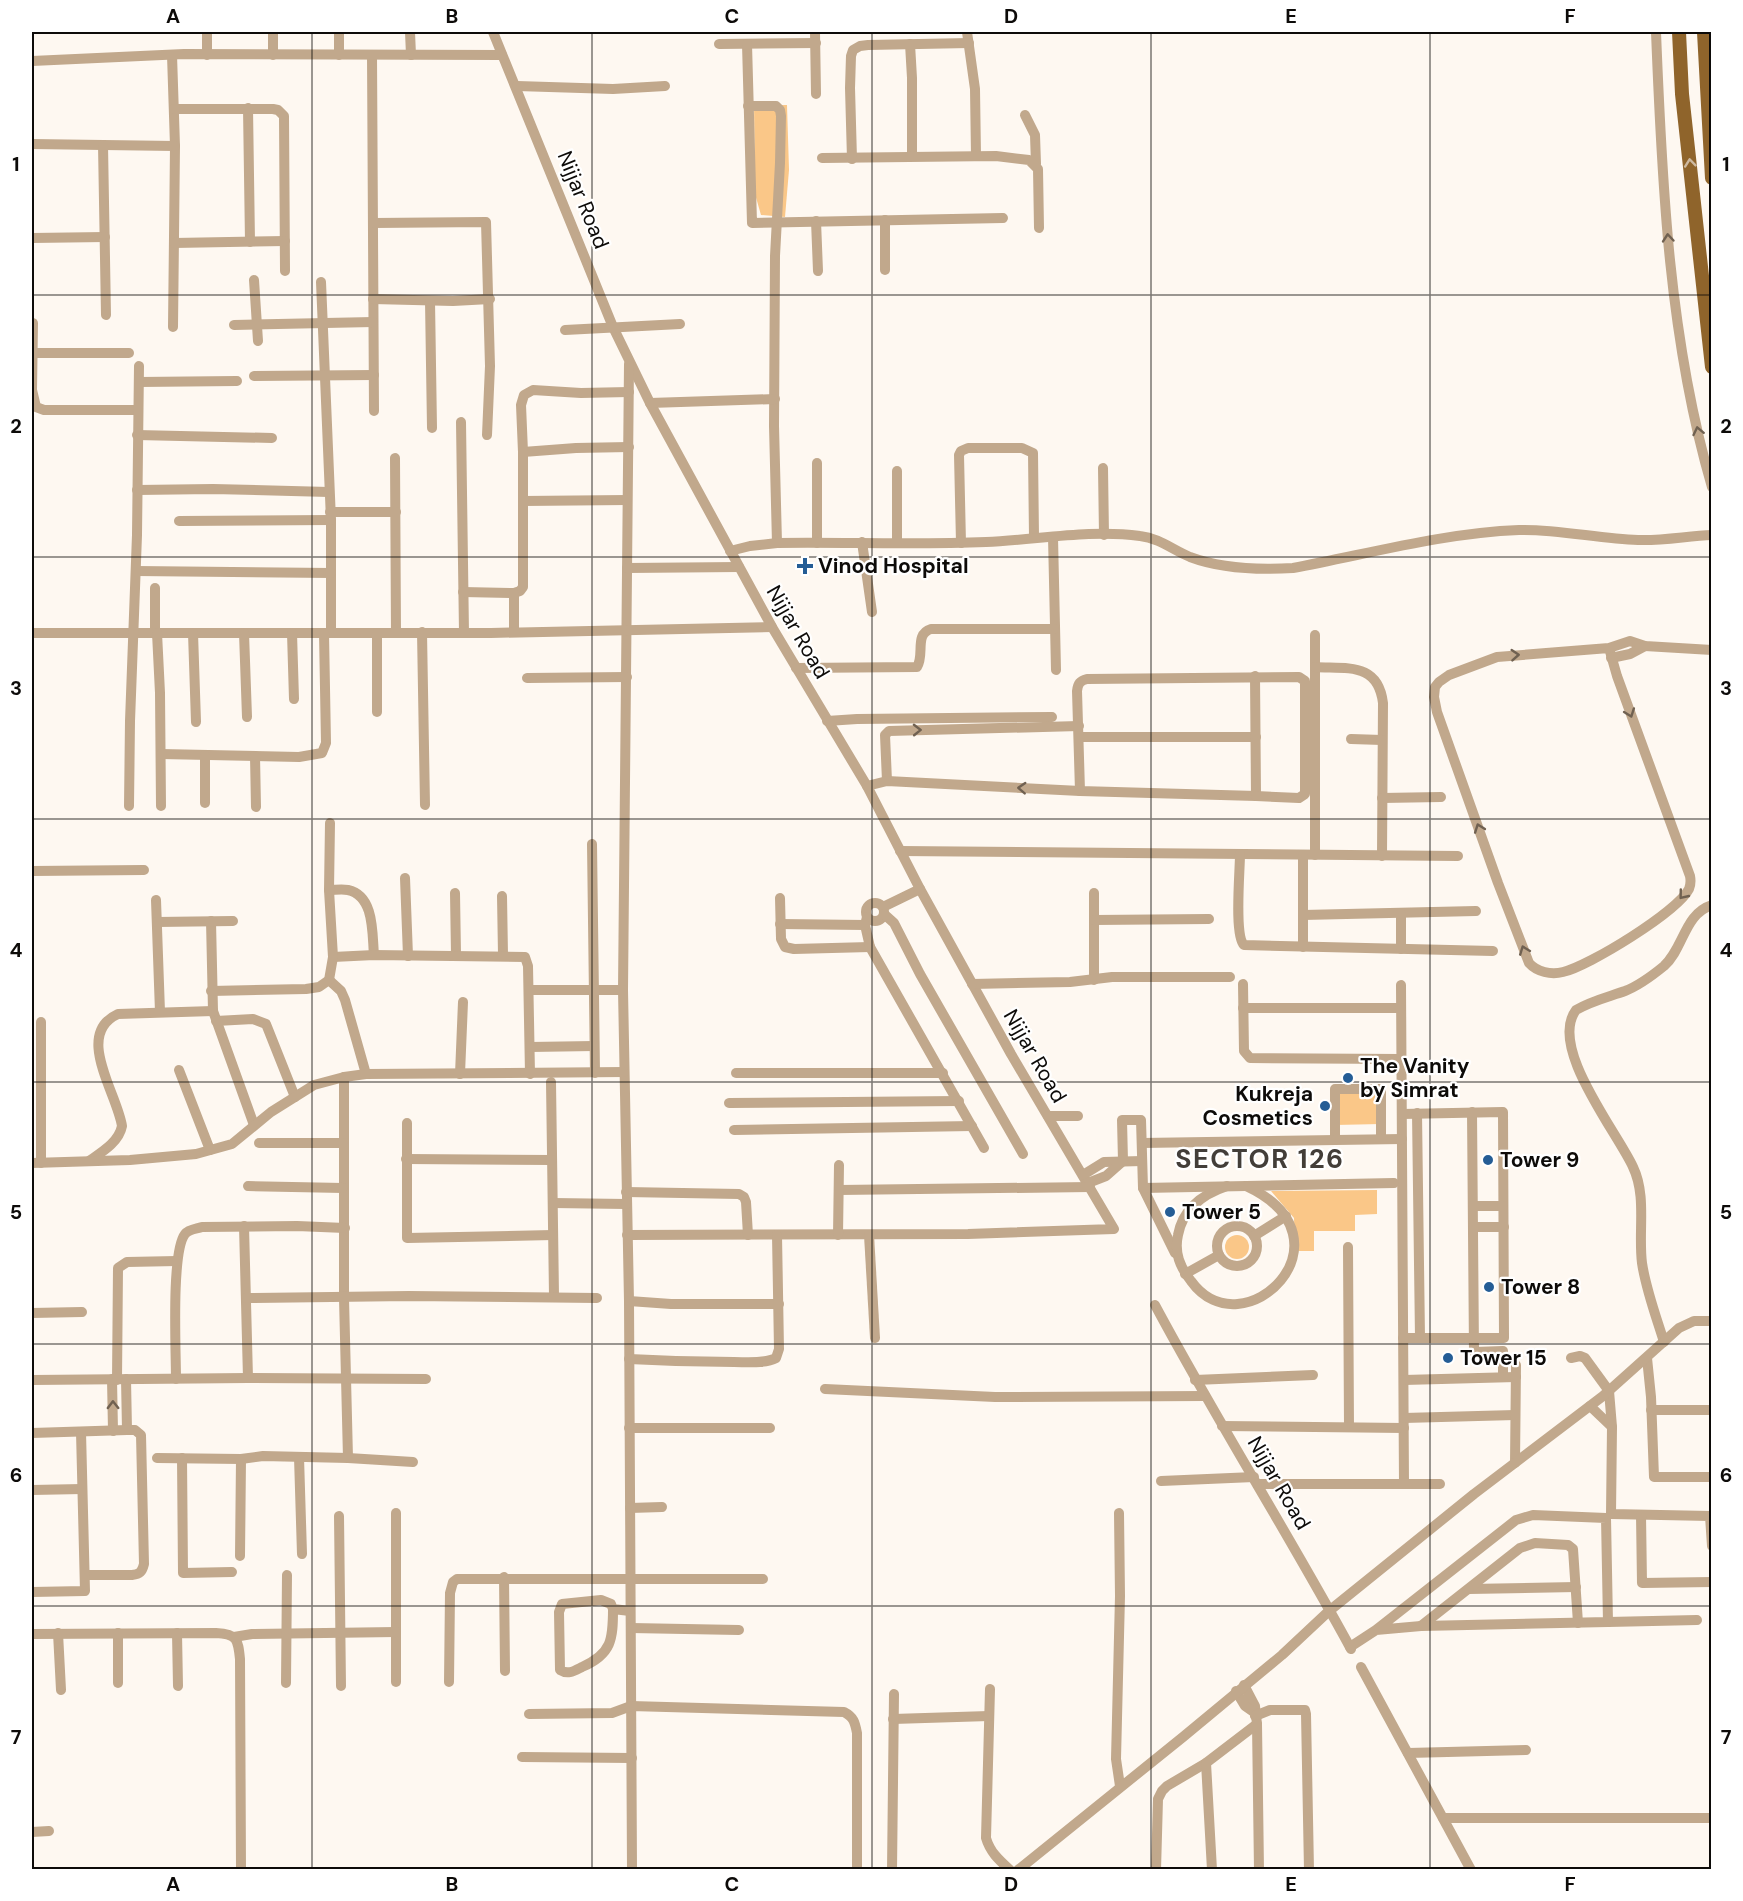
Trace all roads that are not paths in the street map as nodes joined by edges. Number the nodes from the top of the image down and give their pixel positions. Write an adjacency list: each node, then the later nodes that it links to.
1 (207, 32): 16 (street)
2 (273, 32): 17 (street)
3 (339, 32): 18 (street)
4 (410, 32): 20 (street)
5 (493, 32): 21 (street, Nijjar Road)
6 (967, 32): 11 (street)
7 (1656, 32): 95 (street, one-way to 7)
8 (1679, 32): 73 (main road, one-way to 8)
9 (1704, 32): 38 (main road)
10 (816, 37): 13 (street); 25 (street)
11 (969, 43): 14 (street); 34 (street)
12 (719, 44): 13 (street)
13 (747, 44): 26 (street)
14 (910, 44): 33 (street); 36 (street)
15 (172, 55): 16 (street); 22 (street); 28 (street)
16 (207, 55): 17 (street)
17 (273, 55): 18 (street)
18 (339, 55): 19 (street)
19 (372, 55): 20 (street); 43 (street)
20 (411, 55): 21 (street)
21 (502, 55): 23 (street, Nijjar Road)
22 (32, 61)
23 (517, 86): 24 (street); 66 (street, Nijjar Road)
24 (664, 86)
25 (816, 94)
26 (748, 106): 42 (street); 42 (street)
27 (248, 108): 28 (street); 47 (street); 48 (street)
28 (174, 109): 32 (street)
29 (1025, 115): 37 (street)
30 (32, 144): 31 (street)
31 (104, 145): 32 (street); 45 (street)
32 (175, 146): 49 (street)
33 (912, 156): 34 (street); 36 (street)
34 (976, 156): 37 (street)
35 (822, 158): 36 (street)
36 (852, 159)
37 (1036, 164): 44 (street)
38 (1712, 178)
39 (1003, 218): 40 (street)
40 (885, 220): 41 (street); 50 (street)
41 (816, 221): 42 (street); 52 (street)
42 (777, 222): 80 (street)
43 (374, 223): 55 (street); 56 (street)
44 (1039, 228)
45 (105, 237): 46 (street); 58 (street)
46 (32, 238)
47 (285, 241): 48 (street); 51 (street)
48 (250, 242): 49 (street)
49 (174, 243): 65 (street)
50 (885, 270)
51 (285, 271)
52 (818, 271)
53 (254, 280): 62 (street)
54 (321, 282): 61 (street)
55 (373, 299): 57 (street); 59 (street)
56 (490, 299): 57 (street); 87 (street)
57 (430, 301): 85 (street)
58 (106, 315)
59 (373, 322): 61 (street); 75 (street)
60 (33, 323): 69 (street)
61 (324, 323): 62 (street); 74 (street)
62 (257, 324): 64 (street); 68 (street)
63 (680, 324): 66 (street)
64 (234, 325)
65 (173, 327)
66 (613, 327): 67 (street); 71 (street, Nijjar Road)
67 (565, 330)
68 (258, 341)
69 (32, 353): 70 (street); 82 (street)
70 (129, 353)
71 (629, 361): 79 (street); 81 (street, Nijjar Road)
72 (139, 366): 78 (street)
73 (1712, 368)
74 (325, 375): 75 (street); 76 (street); 97 (street)
75 (374, 375): 83 (street)
76 (254, 376)
77 (237, 381): 78 (street)
78 (139, 382): 82 (street)
79 (629, 392): 89 (street); 90 (street)
80 (775, 399): 81 (street); 108 (street)
81 (650, 403): 112 (street, Nijjar Road)
82 (138, 410): 86 (street)
83 (374, 411)
84 (461, 422): 118 (street)
85 (432, 428)
86 (137, 435): 88 (street); 96 (street)
87 (487, 435)
88 (272, 438)
89 (629, 447): 90 (street); 98 (street)
90 (523, 452): 99 (street)
91 (395, 458): 100 (street)
92 (817, 463): 109 (street)
93 (1103, 468): 104 (street)
94 (897, 471): 110 (street)
95 (1712, 487)
96 (137, 490): 97 (street); 115 (street)
97 (329, 492): 101 (street)
98 (627, 500): 99 (street); 114 (street)
99 (522, 501): 119 (street)
100 (396, 512): 101 (street); 134 (street)
101 (330, 516): 102 (street); 116 (street)
102 (179, 521)
103 (1712, 534): 104 (street)
104 (1104, 535): 106 (street)
105 (1034, 537): 106 (street); 111 (street); 111 (street)
106 (1053, 537): 122 (street)
107 (862, 542): 109 (street); 110 (street); 120 (street)
108 (777, 543): 109 (street); 112 (street)
109 (817, 543)
110 (897, 543): 111 (street)
111 (961, 543)
112 (730, 551): 113 (street, Nijjar Road)
113 (739, 567): 114 (street); 121 (street, Nijjar Road)
114 (627, 568): 123 (street)
115 (136, 571): 116 (street); 127 (street)
116 (331, 573): 132 (street)
117 (155, 588): 128 (street)
118 (463, 592): 119 (street); 135 (street)
119 (514, 593): 125 (street)
120 (872, 612)
121 (772, 627): 123 (street); 140 (street, Nijjar Road)
122 (1054, 629): 140 (street); 141 (street)
123 (627, 631): 125 (street); 143 (street)
124 (422, 632): 134 (street); 135 (street); 166 (street)
125 (514, 632): 135 (street)
126 (32, 633): 127 (street)
127 (133, 633): 128 (street); 167 (street)
128 (156, 633): 129 (street); 156 (street)
129 (193, 633): 130 (street); 150 (street)
130 (244, 633): 131 (street); 147 (street)
131 (292, 633): 132 (street); 145 (street)
132 (327, 633): 133 (street); 158 (street)
133 (377, 633): 134 (street); 146 (street)
134 (396, 633)
135 (464, 633)
136 (1315, 635): 139 (street)
137 (1712, 650): 138 (street)
138 (1610, 653): 138 (street, one-way to 138)
139 (1315, 667): 155 (street); 175 (street)
140 (796, 668): 149 (street, Nijjar Road)
141 (1056, 670)
142 (1255, 676): 151 (street); 152 (street); 162 (street)
143 (627, 677): 144 (street); 216 (street)
144 (527, 678)
145 (294, 699)
146 (377, 712)
147 (247, 717)
148 (1052, 717): 149 (street)
149 (826, 721): 160 (street, Nijjar Road)
150 (196, 722)
151 (1078, 726): 153 (street); 159 (street, one-way to 151)
152 (1256, 737): 153 (street); 162 (street)
153 (1079, 738): 161 (street)
154 (1351, 739): 155 (street)
155 (1382, 740): 164 (street)
156 (161, 754): 157 (street); 168 (street)
157 (205, 755): 158 (street); 165 (street)
158 (255, 756): 169 (street)
159 (887, 781): 160 (street); 161 (street, one-way to 159)
160 (867, 786): 172 (street, Nijjar Road)
161 (1080, 791): 162 (street)
162 (1256, 796)
163 (1441, 797): 164 (street)
164 (1382, 798): 176 (street)
165 (205, 803)
166 (425, 805)
167 (129, 806)
168 (161, 807)
169 (256, 807)
170 (330, 823): 182 (street)
171 (592, 844): 218 (street)
172 (900, 851): 173 (street); 181 (street, Nijjar Road)
173 (1240, 854): 174 (street); 201 (street)
174 (1303, 855): 175 (street); 192 (street)
175 (1315, 855): 176 (street)
176 (1382, 856): 177 (street)
177 (1458, 856)
178 (144, 870): 179 (street)
179 (32, 871)
180 (405, 878): 206 (street)
181 (920, 889): 189 (street); 212 (street, Nijjar Road)
182 (329, 890): 204 (street); 208 (street)
183 (455, 893): 205 (street)
184 (1094, 893): 194 (street)
185 (502, 896): 207 (street)
186 (780, 898): 199 (street)
187 (156, 900): 198 (street)
188 (1712, 905): 309 (street)
189 (884, 910): 197 (street); 258 (street)
190 (1476, 911): 191 (street)
191 (1401, 913): 192 (street); 202 (street)
192 (1303, 915): 201 (street)
193 (1209, 919): 194 (street)
194 (1094, 920): 211 (street)
195 (211, 921): 196 (street); 198 (street); 217 (street)
196 (233, 921)
197 (866, 921): 199 (street); 200 (street)
198 (157, 922): 222 (street)
199 (780, 924): 200 (street)
200 (870, 947): 230 (street)
201 (1302, 947): 202 (street)
202 (1401, 949): 203 (street)
203 (1493, 951)
204 (374, 955): 206 (street); 208 (street)
205 (456, 955): 206 (street); 207 (street)
206 (408, 956)
207 (503, 956): 215 (street)
208 (333, 957): 210 (street)
209 (1230, 977): 211 (street)
210 (329, 980): 217 (street); 233 (street)
211 (1094, 980): 212 (street)
212 (972, 984): 244 (street, Nijjar Road)
213 (1243, 984): 220 (street)
214 (1401, 986): 221 (street)
215 (529, 990): 218 (street); 226 (street)
216 (623, 990): 218 (street); 229 (street)
217 (212, 991): 223 (street)
218 (594, 991): 225 (street)
219 (462, 1002): 234 (street)
220 (1243, 1008): 221 (street); 227 (street)
221 (1401, 1008): 227 (street)
222 (160, 1012): 223 (street); 261 (street)
223 (215, 1016): 238 (street); 247 (street)
224 (41, 1022): 264 (street)
225 (594, 1046): 226 (street); 231 (street)
226 (530, 1047): 235 (street)
227 (1401, 1059): 243 (street)
228 (179, 1070): 257 (street)
229 (624, 1072): 231 (street); 274 (street)
230 (943, 1072): 232 (street); 239 (street)
231 (595, 1073): 235 (street)
232 (736, 1073)
233 (366, 1074): 234 (street); 236 (street)
234 (460, 1074): 235 (street)
235 (530, 1074)
236 (344, 1077): 238 (street); 254 (street)
237 (551, 1082): 260 (street)
238 (295, 1098): 247 (street)
239 (959, 1101): 240 (street); 248 (street)
240 (729, 1102)
241 (1472, 1112): 242 (street); 276 (street); 277 (street)
242 (1417, 1113): 243 (street); 307 (street)
243 (1402, 1114): 251 (street)
244 (1048, 1116): 245 (street); 266 (street, Nijjar Road)
245 (1078, 1116)
246 (407, 1123): 259 (street)
247 (254, 1125): 257 (street)
248 (972, 1126): 249 (street); 256 (street)
249 (734, 1130)
250 (1381, 1139): 251 (street); 252 (street); 252 (street)
251 (1402, 1139): 306 (street)
252 (1335, 1140): 255 (street)
253 (260, 1143): 254 (street)
254 (343, 1143): 271 (street)
255 (1142, 1143): 262 (street); 263 (street)
256 (984, 1148)
257 (210, 1150): 261 (street)
258 (1023, 1154)
259 (406, 1159): 260 (street); 283 (street)
260 (552, 1160): 275 (street)
261 (89, 1161): 264 (street)
262 (1123, 1161): 263 (street); 266 (street)
263 (1142, 1161): 272 (street)
264 (36, 1163)
265 (839, 1166): 273 (street)
266 (1087, 1182): 273 (street); 288 (street, Nijjar Road)
267 (1394, 1182): 270 (street)
268 (248, 1186): 271 (street)
269 (1227, 1186): 270 (street); 272 (street); 292 (street)
270 (1246, 1186): 278 (street)
271 (343, 1188): 282 (street)
272 (1143, 1188): 292 (street)
273 (839, 1190): 287 (street)
274 (626, 1198): 275 (street); 284 (street); 285 (street)
275 (553, 1203): 283 (street)
276 (1473, 1206): 277 (street); 280 (street)
277 (1503, 1206): 281 (street)
278 (1286, 1216): 289 (street); 294 (street)
279 (244, 1226): 282 (street); 293 (street); 296 (street)
280 (1473, 1227): 281 (street); 308 (street)
281 (1504, 1227): 308 (street)
282 (345, 1228): 297 (street)
283 (553, 1235): 295 (street)
284 (627, 1235): 285 (street); 299 (street)
285 (748, 1235): 286 (street)
286 (777, 1235): 287 (street); 300 (street)
287 (838, 1235): 288 (street)
288 (869, 1235): 305 (street)
289 (1254, 1236): 291 (street); 291 (street)
290 (1348, 1247): 334 (street)
291 (1219, 1255): 294 (street)
292 (1178, 1258): 294 (street)
293 (177, 1261): 318 (street); 319 (street)
294 (1185, 1274)
295 (554, 1296): 297 (street); 298 (street)
296 (246, 1298): 297 (street); 317 (street)
297 (344, 1298): 322 (street)
298 (597, 1298)
299 (629, 1301): 300 (street); 311 (street)
300 (779, 1304): 311 (street)
301 (1155, 1305): 323 (street, Nijjar Road)
302 (82, 1312): 303 (street)
303 (32, 1313)
304 (1712, 1321): 309 (street)
305 (874, 1338)
306 (1403, 1338): 307 (street); 324 (street)
307 (1420, 1338): 308 (street)
308 (1474, 1338): 315 (street)
309 (1664, 1342): 310 (street)
310 (1647, 1358): 326 (street); 329 (street)
311 (629, 1359): 336 (street)
312 (1571, 1359): 326 (street)
313 (1516, 1365): 316 (street)
314 (1313, 1375): 323 (street)
315 (1503, 1377): 316 (street); 324 (street)
316 (1516, 1377): 331 (street)
317 (248, 1378): 319 (street); 322 (street)
318 (118, 1379): 319 (street); 321 (street); 338 (street); 339 (street, one-way to 318)
319 (176, 1379)
320 (426, 1379): 322 (street)
321 (32, 1380)
322 (345, 1380): 345 (street)
323 (1195, 1380): 327 (street, Nijjar Road)
324 (1404, 1380): 332 (street)
325 (825, 1389): 327 (street)
326 (1609, 1391): 328 (street); 335 (street)
327 (1205, 1396): 333 (street, Nijjar Road)
328 (1590, 1406): 335 (street); 348 (street)
329 (1651, 1410): 330 (street); 349 (street)
330 (1712, 1410)
331 (1515, 1415): 332 (street); 348 (street)
332 (1404, 1423): 334 (street); 352 (street)
333 (1222, 1426): 334 (street); 351 (street, Nijjar Road)
334 (1348, 1427)
335 (1612, 1427): 360 (street)
336 (629, 1428): 337 (street); 357 (street)
337 (770, 1428)
338 (127, 1430): 339 (street); 367 (street)
339 (113, 1431): 340 (street)
340 (81, 1432): 341 (street); 354 (street)
341 (32, 1433)
342 (299, 1456): 345 (street); 346 (street); 364 (street)
343 (157, 1458): 344 (street)
344 (182, 1458): 346 (street); 366 (street)
345 (348, 1458): 347 (street)
346 (241, 1459): 365 (street)
347 (413, 1462)
348 (1515, 1462): 378 (street)
349 (1712, 1477)
350 (1161, 1480): 351 (street)
351 (1256, 1481): 352 (street); 378 (street, Nijjar Road)
352 (1404, 1484): 353 (street)
353 (1440, 1484)
354 (82, 1489): 355 (street); 367 (street)
355 (32, 1490)
356 (662, 1507): 357 (street)
357 (630, 1508): 370 (street)
358 (396, 1513): 386 (street)
359 (1119, 1513): 416 (street)
360 (1641, 1515): 362 (street); 372 (street)
361 (339, 1516): 390 (street)
362 (1711, 1516): 363 (street)
363 (1712, 1546)
364 (302, 1554)
365 (240, 1556)
366 (232, 1572)
367 (85, 1575): 375 (street)
368 (287, 1575): 392 (street)
369 (504, 1577): 370 (street); 395 (street); 397 (street)
370 (631, 1578): 371 (street); 377 (street)
371 (763, 1579)
372 (1712, 1582)
373 (1576, 1587): 374 (street); 374 (street); 381 (street)
374 (1469, 1589): 382 (street)
375 (32, 1592)
376 (613, 1609): 376 (street); 377 (street)
377 (630, 1611): 383 (street)
378 (1329, 1611): 385 (street, Nijjar Road); 402 (street)
379 (1697, 1620): 380 (street)
380 (1608, 1622): 381 (street); 385 (street)
381 (1578, 1623): 382 (street)
382 (1421, 1626): 385 (street)
383 (631, 1628): 384 (street); 406 (street)
384 (739, 1630)
385 (1376, 1630)
386 (396, 1632): 390 (street); 396 (street)
387 (58, 1633): 388 (street); 391 (street); 404 (street)
388 (118, 1633): 389 (street); 398 (street)
389 (177, 1633): 393 (street); 400 (street)
390 (340, 1633): 392 (street); 401 (street)
391 (32, 1634)
392 (287, 1634): 393 (street); 399 (street)
393 (234, 1637): 421 (street)
394 (1361, 1666): 412 (street)
395 (505, 1671)
396 (396, 1682)
397 (449, 1682)
398 (118, 1683)
399 (286, 1683)
400 (178, 1686)
401 (341, 1686)
402 (1240, 1688): 409 (street); 416 (street)
403 (990, 1689): 408 (street)
404 (61, 1690)
405 (894, 1694): 410 (street)
406 (631, 1706): 407 (street); 414 (street); 423 (street)
407 (529, 1714)
408 (989, 1716): 410 (street); 425 (street)
409 (1256, 1717): 415 (street); 429 (street); 430 (street)
410 (893, 1719): 424 (street)
411 (1526, 1750): 412 (street)
412 (1408, 1753): 417 (street)
413 (522, 1757): 414 (street)
414 (632, 1758): 422 (street)
415 (1206, 1763): 427 (street); 428 (street)
416 (1120, 1786): 426 (street)
417 (1443, 1818): 418 (street); 431 (street)
418 (1712, 1818)
419 (50, 1831): 420 (street)
420 (32, 1832)
421 (241, 1869)
422 (632, 1869)
423 (857, 1869)
424 (892, 1869)
425 (1011, 1869)
426 (1018, 1869)
427 (1156, 1869)
428 (1212, 1869)
429 (1258, 1869)
430 (1309, 1869)
431 (1471, 1869)

